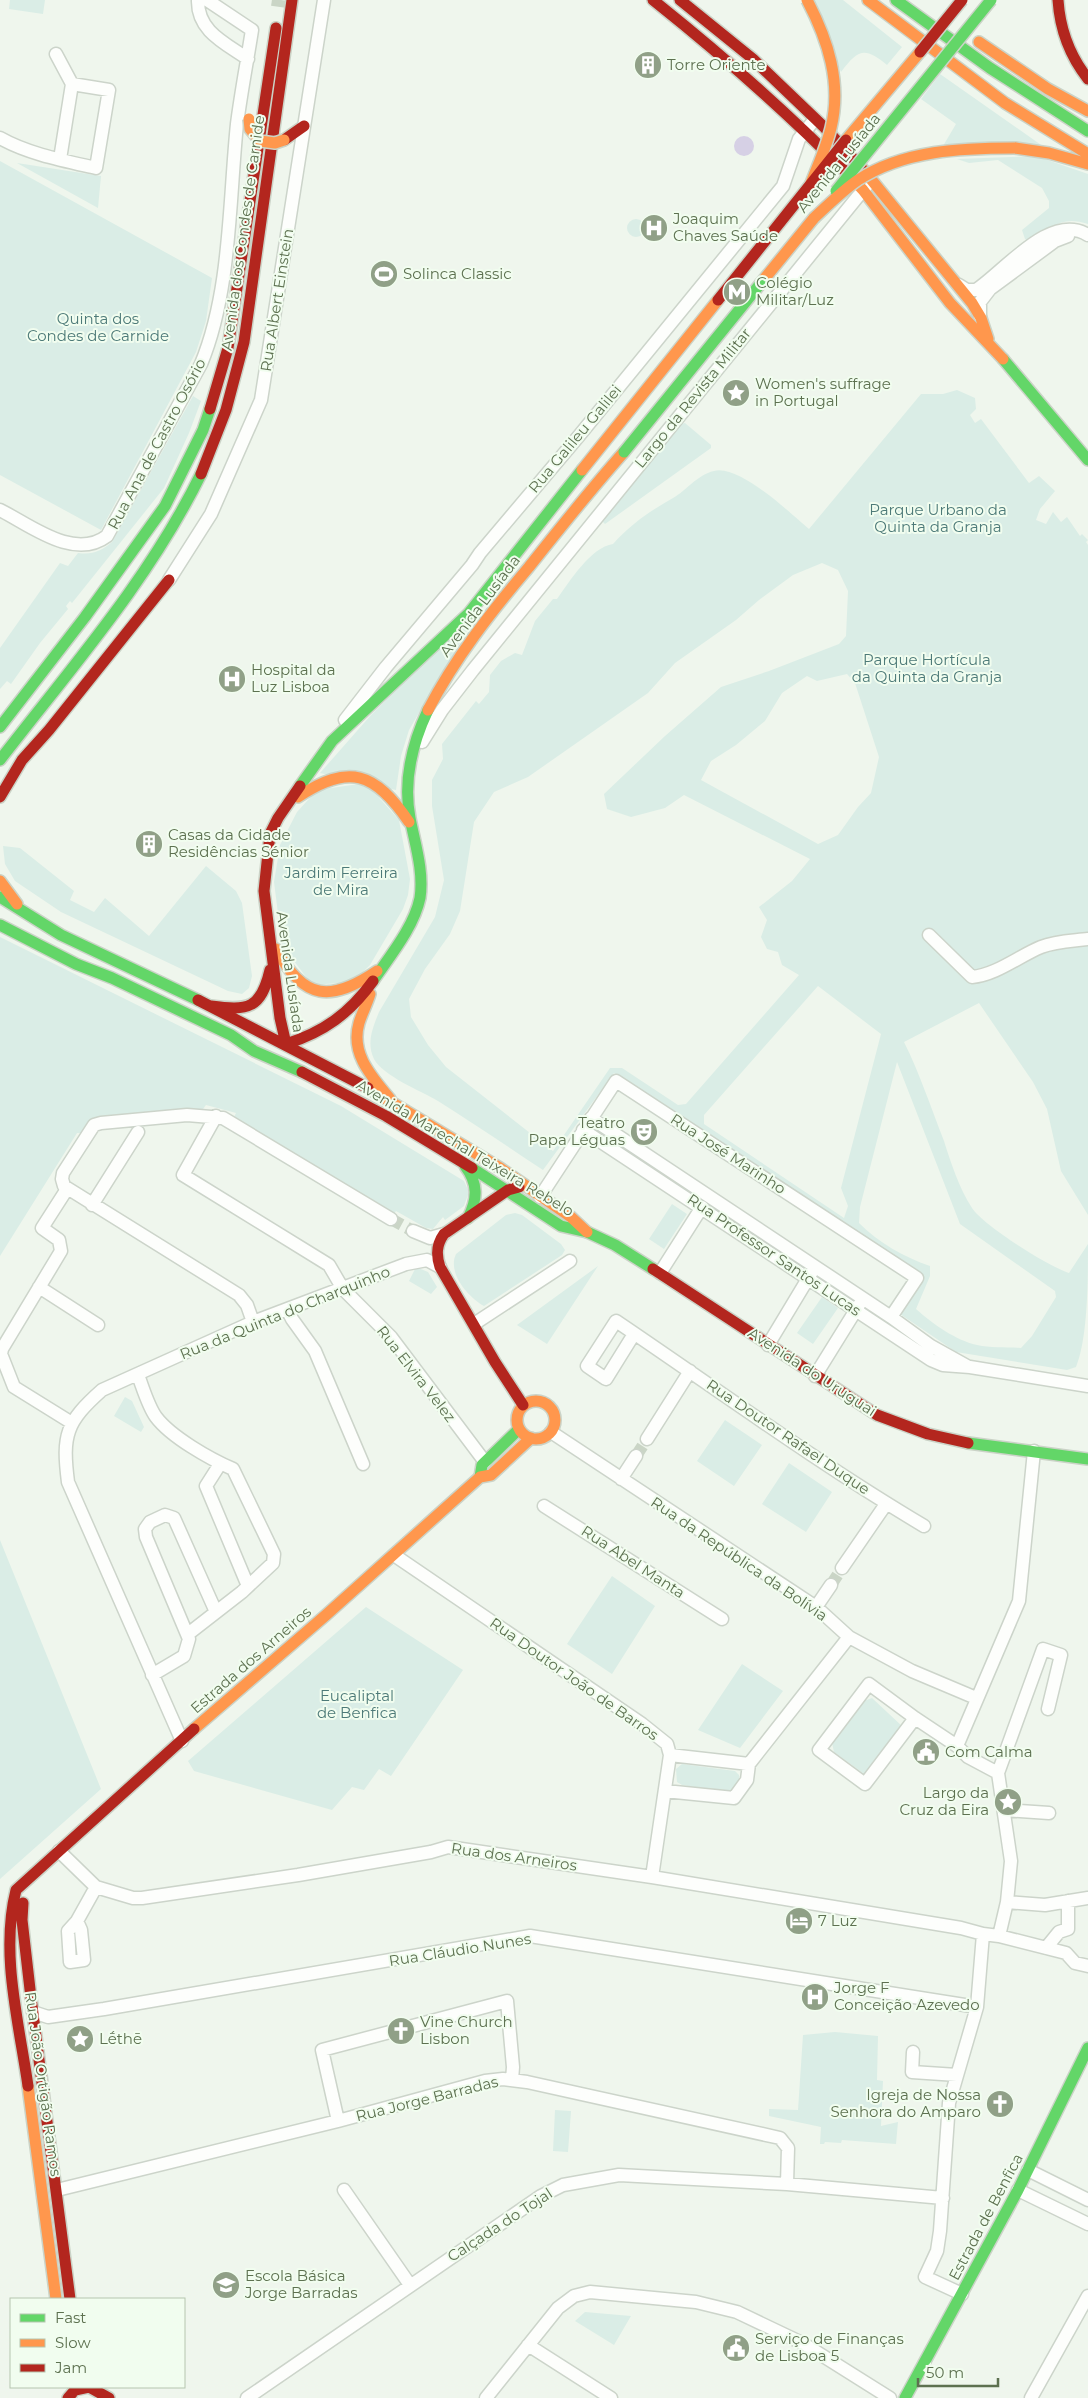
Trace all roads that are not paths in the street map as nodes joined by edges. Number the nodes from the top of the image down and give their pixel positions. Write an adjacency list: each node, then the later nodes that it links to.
1 (198, 0): 15 (street)
2 (208, 0): 15 (street, Rua Ana de Castro Osório)
3 (292, 0): 40 (main road, Avenida dos Condes de Carnide)
4 (324, 0): 22 (street, Rua Albert Einstein)
5 (653, 0): 23 (main road)
6 (680, 0): 21 (main road)
7 (807, 0): 30 (main road, bridge)
8 (868, 0): 26 (main road)
9 (896, 0): 24 (main road)
10 (962, 0): 30 (main road, Avenida Lusíada, bridge)
11 (991, 0): 32 (main road, Avenida Lusíada, bridge)
12 (1058, 0): 16 (main road)
13 (935, 11): 19 (main road)
14 (56, 54): 18 (street)
15 (248, 58): 38 (street, Rua Ana de Castro Osório)
16 (1088, 79)
17 (256, 81): 41 (main road, Avenida dos Condes de Carnide)
18 (72, 84): 27 (street); 27 (street)
19 (1088, 111)
20 (250, 115): 22 (main road, bridge)
21 (816, 118): 23 (street, Rua Galileu Galilei); 29 (main road)
22 (304, 126): 39 (street, Rua Albert Einstein)
23 (805, 131): 31 (main road); 42 (street, Rua Galileu Galilei)
24 (1088, 131)
25 (0, 138): 27 (street)
26 (1088, 154)
27 (60, 159)
28 (1088, 164): 32 (main road, bridge)
29 (872, 179): 31 (street, Largo da Revista Militar); 34 (main road)
30 (810, 186): 42 (main road, Avenida Lusíada, bridge)
31 (863, 190): 36 (main road); 43 (street, Largo da Revista Militar)
32 (814, 218): 43 (main road, Avenida Lusíada, bridge)
33 (1088, 236): 34 (street); 35 (street)
34 (959, 285): 35 (main road)
35 (981, 318): 36 (main road)
36 (990, 344): 37 (main road)
37 (1088, 460)
38 (0, 510)
39 (169, 580): 40 (main road); 45 (main road)
40 (100, 632): 44 (main road, Avenida dos Condes de Carnide)
41 (0, 726)
42 (332, 741): 48 (main road, Avenida Lusíada)
43 (413, 757): 49 (main road, Avenida Lusíada)
44 (0, 760)
45 (22, 760): 46 (main road); 47 (main road)
46 (0, 772)
47 (0, 797)
48 (287, 804): 49 (main road); 57 (main road, Avenida Lusíada)
49 (412, 828): 60 (main road, Avenida Lusíada)
50 (0, 881): 53 (main road)
51 (0, 897): 53 (main road, Avenida Marechal Teixeira Rebelo)
52 (0, 910): 55 (main road, Avenida Marechal Teixeira Rebelo)
53 (22, 910): 55 (main road, Avenida Marechal Teixeira Rebelo)
54 (0, 925): 63 (main road, Avenida Marechal Teixeira Rebelo)
55 (61, 935): 62 (main road, Avenida Marechal Teixeira Rebelo)
56 (929, 935): 58 (street)
57 (270, 936): 59 (main road, Avenida Lusíada); 60 (main road)
58 (1088, 939)
59 (272, 956): 62 (main road); 64 (main road, Avenida Lusíada)
60 (383, 968): 61 (main road, Avenida Lusíada)
61 (373, 984): 64 (main road, Avenida Lusíada); 66 (main road)
62 (211, 1006): 64 (main road, Avenida Marechal Teixeira Rebelo)
63 (231, 1035): 64 (main road); 65 (main road, Avenida Marechal Teixeira Rebelo)
64 (286, 1044): 65 (main road); 66 (main road, Avenida Marechal Teixeira Rebelo)
65 (322, 1081): 71 (main road, Avenida Marechal Teixeira Rebelo)
66 (390, 1099): 72 (main road, Avenida Marechal Teixeira Rebelo)
67 (216, 1116): 73 (street); 79 (street); 89 (street, Rua Elvira Velez)
68 (591, 1118): 69 (street, Rua José Marinho); 85 (street, Rua Professor Santos Lucas); 93 (street, Rua José Marinho)
69 (583, 1130): 75 (street, Rua José Marinho); 77 (street, Rua Professor Santos Lucas)
70 (138, 1132): 76 (street)
71 (463, 1164): 74 (main road, Avenida Marechal Teixeira Rebelo); 78 (main road)
72 (507, 1173): 74 (main road); 75 (main road, Avenida Marechal Teixeira Rebelo)
73 (66, 1189): 76 (street); 88 (street)
74 (508, 1190): 75 (main road); 78 (main road); 81 (main road, Avenida Marechal Teixeira Rebelo)
75 (539, 1196): 81 (main road, Avenida Marechal Teixeira Rebelo)
76 (92, 1205): 94 (street)
77 (702, 1207): 86 (street); 87 (street, Rua Professor Santos Lucas)
78 (468, 1218): 82 (main road)
79 (391, 1219)
80 (413, 1231): 82 (street)
81 (587, 1232): 86 (main road, Avenida do Uruguai)
82 (444, 1234): 84 (main road)
83 (570, 1262): 95 (street)
84 (440, 1267): 89 (street, Rua da Quinta do Charquinho); 95 (main road)
85 (816, 1267): 87 (street); 90 (street, Rua Professor Santos Lucas)
86 (660, 1273): 98 (main road, Avenida do Uruguai)
87 (808, 1278): 92 (street, Rua Professor Santos Lucas); 98 (street)
88 (39, 1287): 96 (street); 105 (street)
89 (343, 1289): 91 (street, Rua da Quinta do Charquinho); 113 (street, Rua Elvira Velez)
90 (864, 1299): 92 (street); 93 (street, Rua Professor Santos Lucas)
91 (288, 1309): 94 (street, Rua da Quinta do Charquinho); 115 (street)
92 (855, 1310): 99 (street, Rua Professor Santos Lucas); 102 (street)
93 (891, 1317): 99 (street, Rua Professor Santos Lucas)
94 (253, 1322): 101 (street, Rua da Quinta do Charquinho)
95 (474, 1324): 104 (main road)
96 (98, 1325)
97 (634, 1334): 100 (street, Rua Doutor Rafael Duque)
98 (768, 1345): 102 (main road, Avenida do Uruguai)
99 (970, 1367): 103 (street, Rua Professor Santos Lucas)
100 (690, 1371): 109 (street, Rua Doutor Rafael Duque); 118 (street, Rua Doutor Rafael Duque)
101 (138, 1375): 105 (street, Rua da Quinta do Charquinho); 114 (street)
102 (815, 1376): 110 (main road, Avenida do Uruguai)
103 (1088, 1386)
104 (523, 1405): 106 (main road); 107 (main road)
105 (72, 1423): 130 (street, Rua da Quinta do Charquinho)
106 (519, 1429): 108 (main road); 113 (main road, Estrada dos Arneiros)
107 (551, 1432): 108 (main road); 117 (street, Rua da República da Bolívia)
108 (531, 1438): 116 (main road, Estrada dos Arneiros)
109 (647, 1439)
110 (1034, 1451): 112 (main road, Avenida do Uruguai); 131 (street)
111 (636, 1456): 117 (street)
112 (1088, 1459)
113 (485, 1462): 116 (main road, Estrada dos Arneiros)
114 (220, 1464): 124 (street); 124 (street)
115 (364, 1464)
116 (480, 1477): 121 (main road, Estrada dos Arneiros)
117 (621, 1479): 125 (street, Rua da República da Bolívia)
118 (886, 1504): 120 (street, Rua Doutor Rafael Duque); 122 (street, Rua Doutor Rafael Duque)
119 (544, 1506): 127 (street, Rua Abel Manta)
120 (924, 1526)
121 (394, 1555): 134 (main road, Estrada dos Arneiros); 136 (street, Rua Doutor João de Barros)
122 (842, 1568)
123 (831, 1584): 125 (street)
124 (248, 1586): 126 (street)
125 (816, 1607): 129 (street, Rua da República da Bolívia)
126 (216, 1612): 128 (street); 128 (street)
127 (722, 1619)
128 (188, 1634): 130 (street)
129 (849, 1637): 131 (street, Rua da República da Bolívia); 137 (street)
130 (152, 1675): 134 (street, Rua da Quinta do Charquinho)
131 (976, 1698): 135 (street)
132 (1048, 1709): 138 (street)
133 (915, 1718): 133 (street); 135 (street)
134 (182, 1740): 142 (main road, Estrada dos Arneiros)
135 (957, 1746): 138 (street)
136 (670, 1755): 137 (street); 139 (street, Rua Doutor João de Barros)
137 (749, 1764): 139 (street)
138 (998, 1772): 140 (street)
139 (665, 1791): 144 (street, Rua Doutor João de Barros)
140 (1004, 1810): 141 (street); 149 (street)
141 (1049, 1813)
142 (60, 1851): 143 (main road, Estrada dos Arneiros); 146 (street, Rua dos Arneiros)
143 (42, 1865): 145 (main road, Rua João Ortigão Ramos)
144 (652, 1877): 146 (street, Rua dos Arneiros); 151 (street, Rua dos Arneiros)
145 (28, 1878): 156 (main road, Rua João Ortigão Ramos); 173 (main road, Rua João Ortigão Ramos)
146 (96, 1887): 150 (street)
147 (1088, 1898): 148 (street)
148 (1068, 1901): 149 (street); 153 (street)
149 (1007, 1902): 152 (street)
150 (77, 1921)
151 (983, 1934): 152 (street, Rua dos Arneiros); 155 (street)
152 (999, 1936): 153 (street)
153 (1046, 1948): 154 (street)
154 (1088, 1966)
155 (977, 2007): 156 (street, Rua Cláudio Nunes); 159 (street)
156 (33, 2012): 164 (main road, Rua João Ortigão Ramos)
157 (1088, 2048): 162 (main road, Estrada de Benfica)
158 (913, 2052): 159 (street)
159 (957, 2075): 167 (street)
160 (512, 2080): 161 (street, Rua Jorge Barradas); 161 (street); 163 (street, Rua Jorge Barradas)
161 (338, 2121): 164 (street, Rua Jorge Barradas)
162 (1028, 2170): 166 (main road, Estrada de Benfica); 168 (street)
163 (787, 2184): 167 (street, Calçada do Tojal); 170 (street, Calçada do Tojal)
164 (57, 2190): 174 (main road, Rua João Ortigão Ramos)
165 (344, 2190): 170 (street)
166 (1018, 2190): 169 (street); 171 (main road, Estrada de Benfica)
167 (942, 2198): 171 (street)
168 (1088, 2200)
169 (1088, 2224)
170 (410, 2285): 180 (street, Calçada do Tojal)
171 (962, 2294): 184 (main road, Estrada de Benfica)
172 (1088, 2296): 185 (street)
173 (56, 2298)
174 (70, 2298)
175 (528, 2345): 181 (street); 182 (street); 183 (street)
176 (88, 2388): 178 (main road)
177 (95, 2388): 179 (main road)
178 (68, 2394)
179 (109, 2398)
180 (247, 2398)
181 (486, 2398)
182 (611, 2398)
183 (890, 2398)
184 (906, 2398)
185 (1031, 2398)

